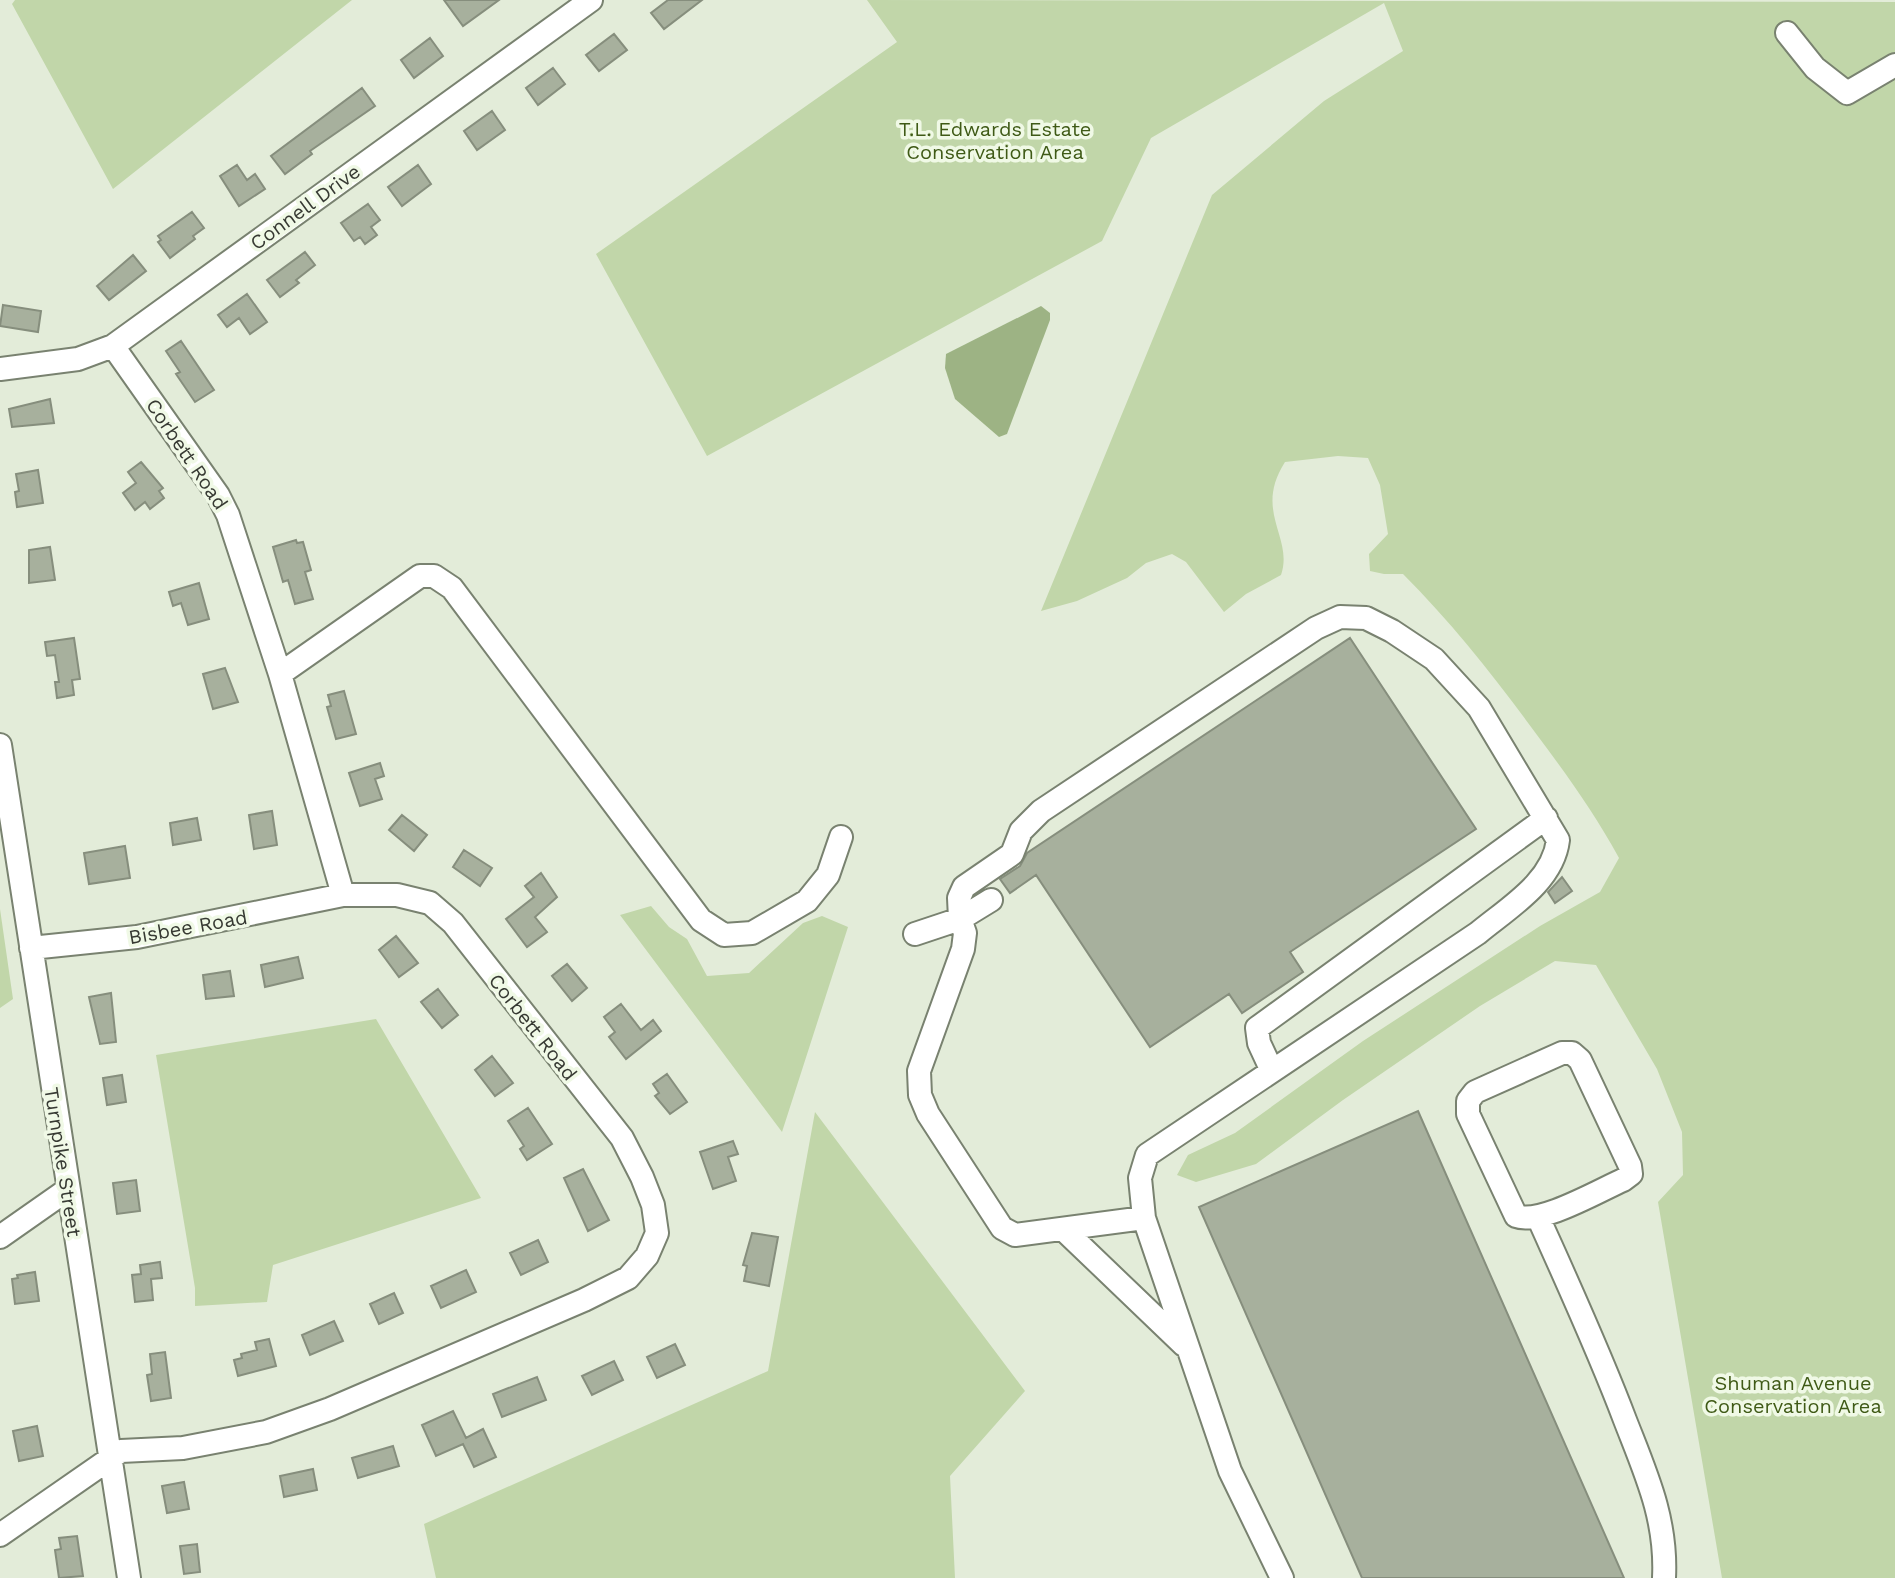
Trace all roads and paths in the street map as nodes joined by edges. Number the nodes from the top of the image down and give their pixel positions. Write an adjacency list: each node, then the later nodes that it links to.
1 (591, 0): 4 (street, Connell Drive)
2 (1787, 33): 3 (street)
3 (1895, 65)
4 (113, 346): 5 (street, Connell Drive); 6 (street, Corbett Road)
5 (0, 369)
6 (280, 674): 9 (street); 10 (street, Corbett Road)
7 (0, 745): 14 (street, Turnpike Street)
8 (1546, 818): 12 (street); 15 (street); 15 (street)
9 (841, 837)
10 (343, 895): 14 (street, Bisbee Road); 22 (street, Corbett Road)
11 (991, 900): 12 (street)
12 (960, 919): 13 (street); 19 (street)
13 (915, 934)
14 (31, 948): 16 (street, Turnpike Street)
15 (1272, 1071): 18 (street)
16 (67, 1190): 20 (street); 22 (street, Turnpike Street)
17 (1538, 1217): 17 (street); 26 (street)
18 (1144, 1218): 19 (street); 21 (street)
19 (1064, 1230): 21 (street)
20 (0, 1237)
21 (1188, 1349): 25 (street)
22 (110, 1457): 23 (street); 24 (street, Turnpike Street)
23 (0, 1535)
24 (129, 1578)
25 (1282, 1578)
26 (1664, 1578)

